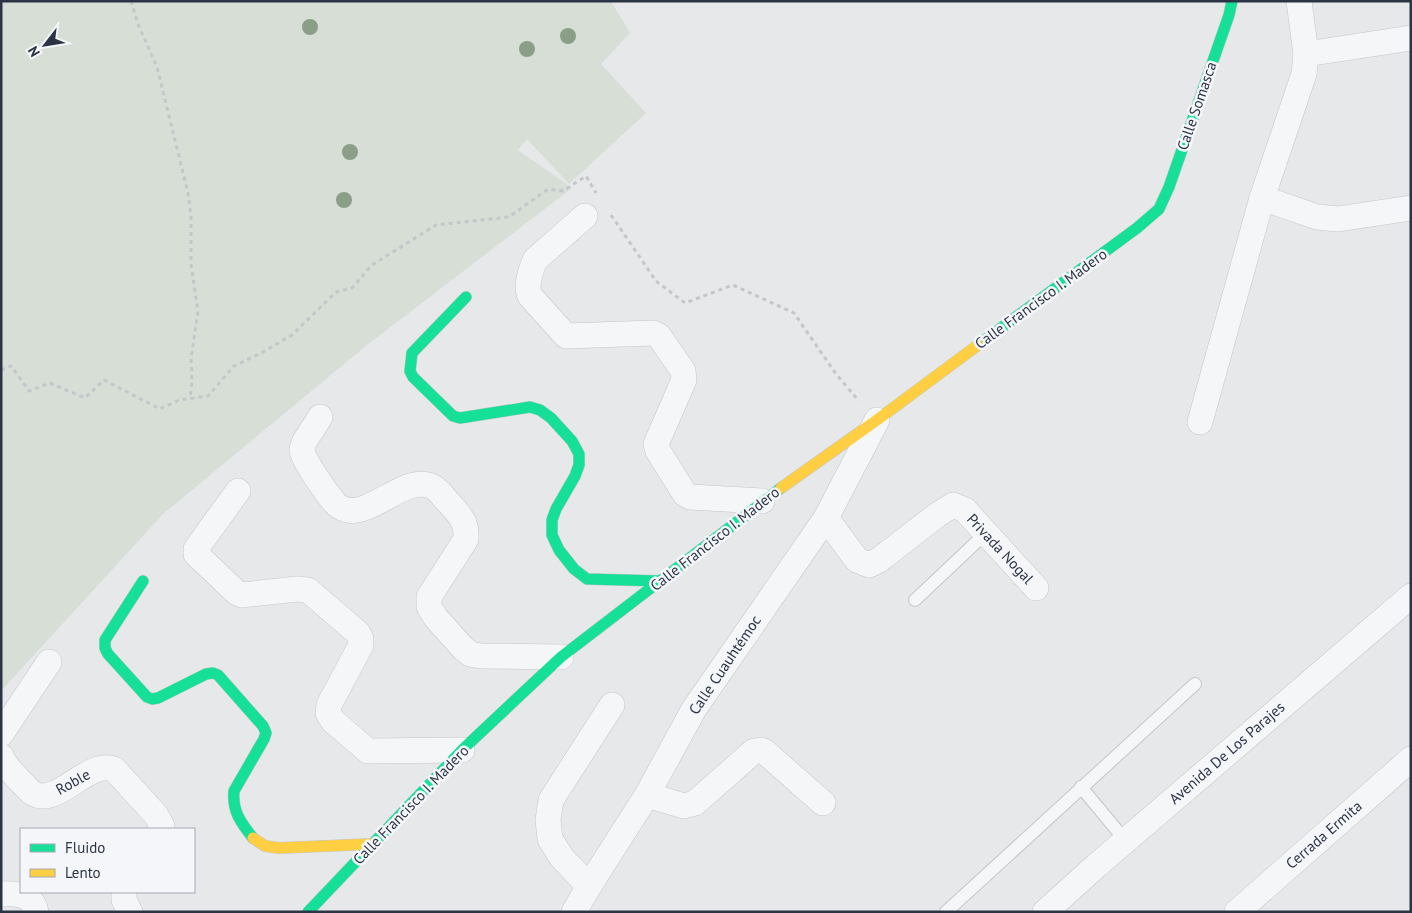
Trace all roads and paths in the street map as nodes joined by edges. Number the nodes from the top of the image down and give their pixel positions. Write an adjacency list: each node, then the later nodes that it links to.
1 (131, 1): 14 (path)
2 (1232, 1): 8 (street, Calle Somasca)
3 (1299, 1): 5 (street)
4 (1411, 38): 5 (street)
5 (1306, 54): 6 (street)
6 (1262, 198): 7 (street); 17 (street)
7 (1411, 208)
8 (1159, 209): 16 (street, Calle Francisco I. Madero)
9 (585, 216): 19 (street)
10 (509, 217): 14 (path)
11 (656, 281): 16 (path)
12 (466, 297): 23 (street)
13 (1, 370): 14 (path)
14 (190, 399)
15 (320, 417): 27 (street)
16 (877, 420): 19 (street, Calle Francisco I. Madero); 20 (street, Calle Cuauhtémoc)
17 (1200, 422)
18 (238, 491): 32 (street)
19 (762, 501): 23 (street, Calle Francisco I. Madero)
20 (826, 518): 21 (street, Privada Nogal); 36 (street, Calle Cuauhtémoc)
21 (986, 533): 24 (street, Privada Nogal); 26 (lane)
22 (143, 581): 40 (street)
23 (660, 581): 27 (street, Calle Francisco I. Madero)
24 (1036, 588)
25 (1411, 596): 39 (street, Avenida De Los Parajes)
26 (915, 600)
27 (561, 658): 32 (street, Calle Francisco I. Madero)
28 (49, 662): 31 (street)
29 (1195, 684): 35 (lane)
30 (612, 705): 41 (street)
31 (1, 734)
32 (462, 750): 40 (street, Calle Francisco I. Madero)
33 (1, 756): 38 (street, Roble)
34 (1411, 759): 50 (street, Cerrada Ermita)
35 (1081, 788): 39 (lane); 48 (lane)
36 (647, 795): 37 (street); 41 (street, Calle Cuauhtémoc)
37 (823, 803)
38 (161, 828)
39 (1126, 840): 49 (street, Avenida De Los Parajes)
40 (372, 844): 46 (street, Calle Francisco I. Madero)
41 (589, 886): 47 (street, Calle Cuauhtémoc)
42 (124, 893): 45 (street)
43 (1, 894): 44 (street)
44 (36, 912)
45 (130, 912)
46 (308, 912)
47 (574, 912)
48 (946, 912)
49 (1045, 912)
50 (1237, 912)

